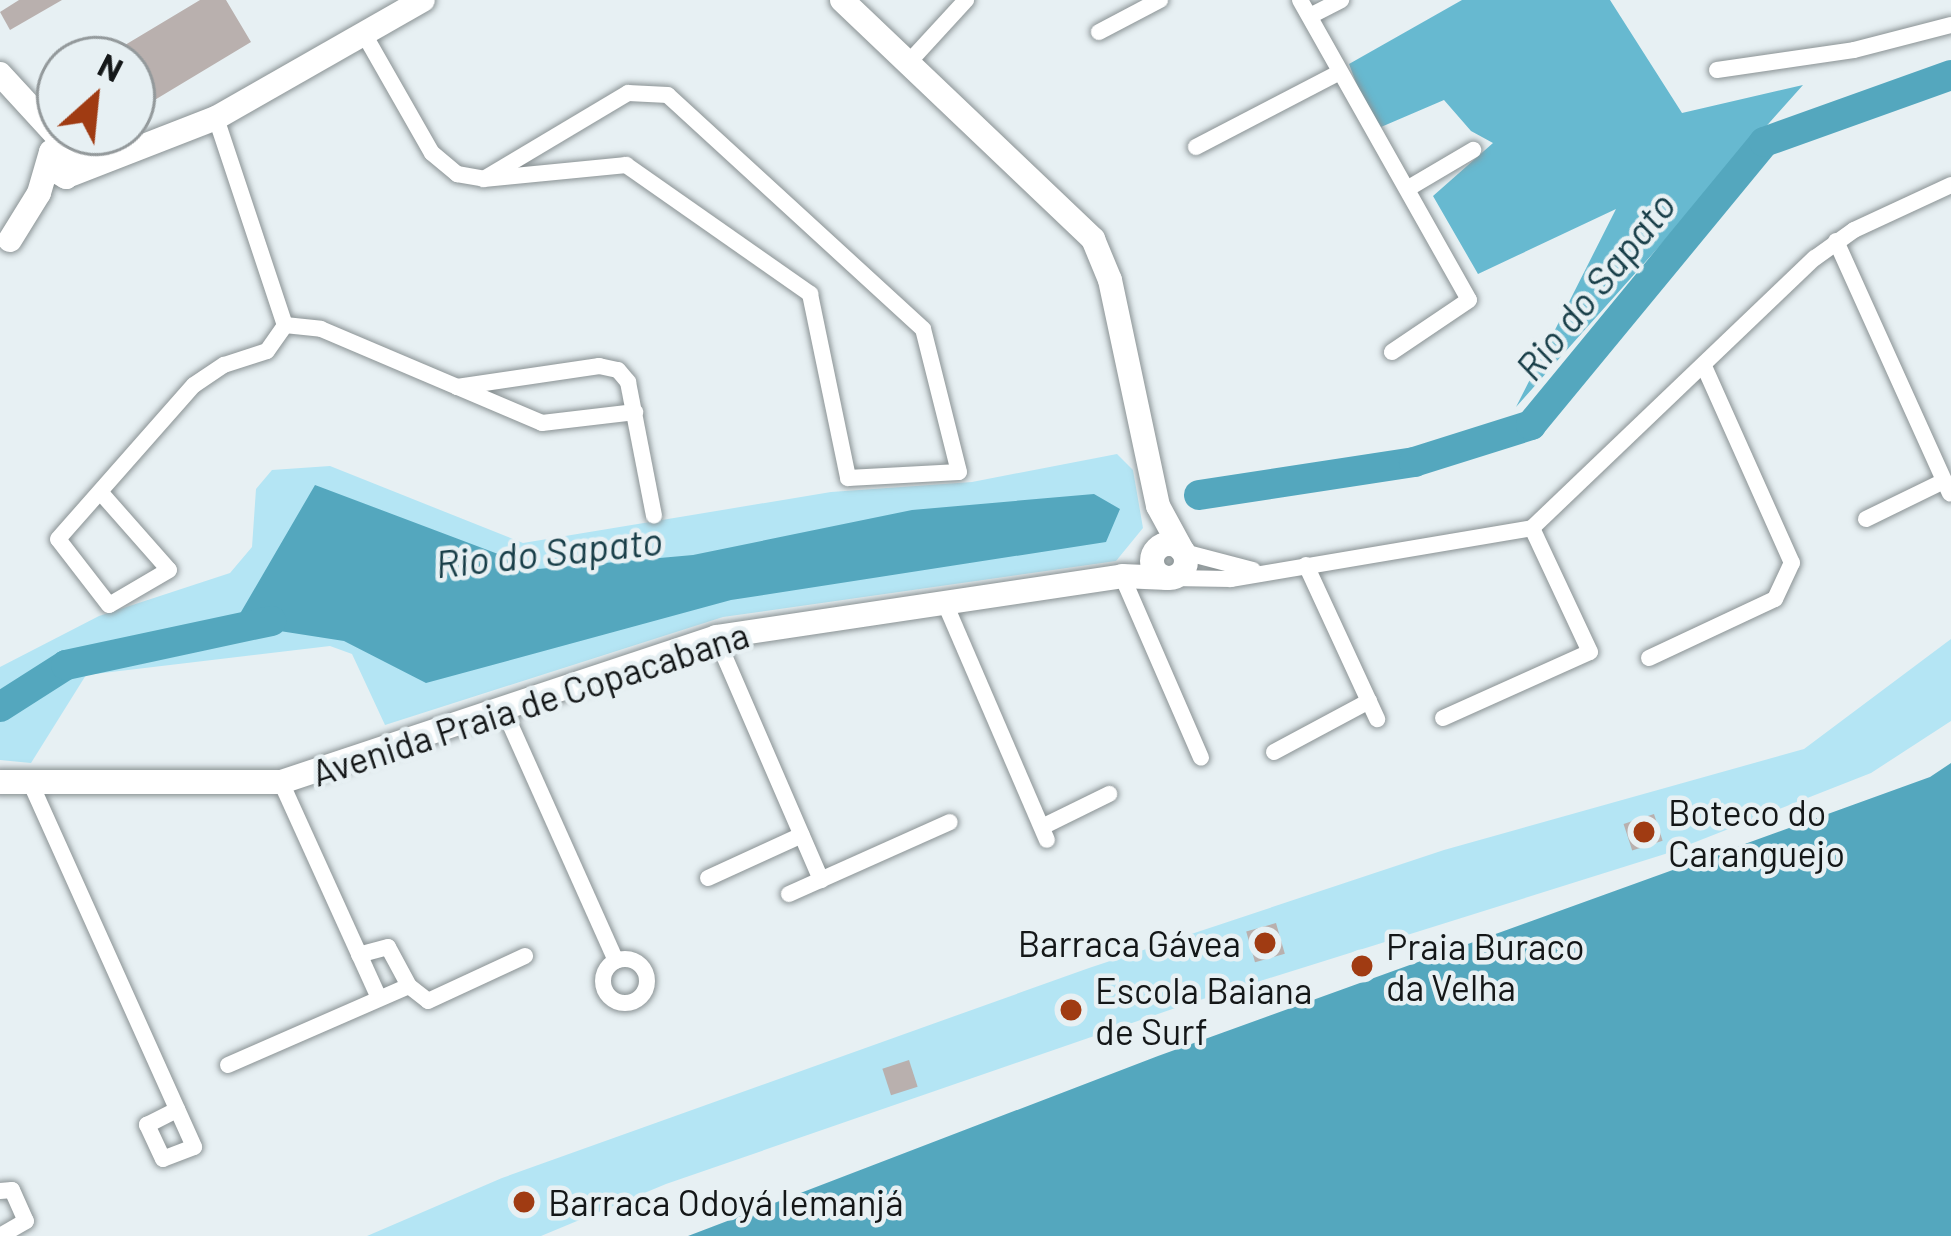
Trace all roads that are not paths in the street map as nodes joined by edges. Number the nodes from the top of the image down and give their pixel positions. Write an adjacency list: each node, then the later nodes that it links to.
1 (423, 0): 9 (street)
2 (842, 0): 10 (street)
3 (966, 0): 10 (street)
4 (1160, 0): 8 (street)
5 (1341, 0): 6 (street)
6 (1305, 8): 12 (street)
7 (1951, 25): 11 (street)
8 (1099, 32)
9 (364, 34): 14 (street); 18 (street)
10 (910, 61): 30 (street)
11 (1717, 70)
12 (1340, 72): 15 (street); 20 (street)
13 (0, 74): 17 (street)
14 (216, 118): 17 (street); 23 (street)
15 (1196, 147)
16 (1473, 150): 20 (street)
17 (63, 163): 22 (street)
18 (484, 179): 18 (street)
19 (1951, 185): 21 (street)
20 (1407, 189): 24 (street)
21 (1836, 242): 25 (street); 28 (street)
22 (5, 245)
23 (285, 325): 26 (street); 29 (street)
24 (1392, 352)
25 (1704, 366): 33 (street); 42 (street)
26 (457, 387): 27 (street); 27 (street)
27 (635, 412): 31 (street)
28 (1947, 487): 32 (street)
29 (102, 494): 29 (street)
30 (1158, 506): 34 (street); 35 (street)
31 (654, 516)
32 (1866, 519)
33 (1532, 528): 36 (street, Avenida Praia de Copacabana); 45 (street)
34 (1154, 551): 35 (street); 38 (street, Avenida Praia de Copacabana); 39 (street)
35 (1183, 551): 37 (street, Avenida Praia de Copacabana); 39 (street)
36 (1306, 565): 37 (street, Avenida Praia de Copacabana); 43 (street)
37 (1266, 571): 39 (street, Avenida Praia de Copacabana)
38 (1122, 576): 39 (street, Avenida Praia de Copacabana); 40 (street, Avenida Praia de Copacabana); 48 (street)
39 (1169, 578)
40 (944, 601): 41 (street, Avenida Praia de Copacabana); 51 (street)
41 (716, 638): 44 (street, Avenida Praia de Copacabana); 53 (street)
42 (1649, 658)
43 (1369, 701): 46 (street); 47 (street)
44 (502, 706): 49 (street, Avenida Praia de Copacabana); 59 (street)
45 (1443, 718)
46 (1377, 719)
47 (1274, 752)
48 (1201, 758)
49 (281, 782): 50 (street, Avenida Praia de Copacabana); 57 (street)
50 (9, 783): 63 (street)
51 (1109, 794)
52 (950, 822): 55 (street)
53 (802, 835): 54 (street); 55 (street)
54 (708, 878)
55 (821, 880): 56 (street)
56 (789, 895)
57 (359, 955): 60 (street); 61 (street)
58 (525, 956): 60 (street)
59 (616, 961)
60 (409, 986): 61 (street)
61 (379, 998): 62 (street)
62 (228, 1065)
63 (177, 1110)
64 (0, 1191): 65 (street)
65 (0, 1235)

